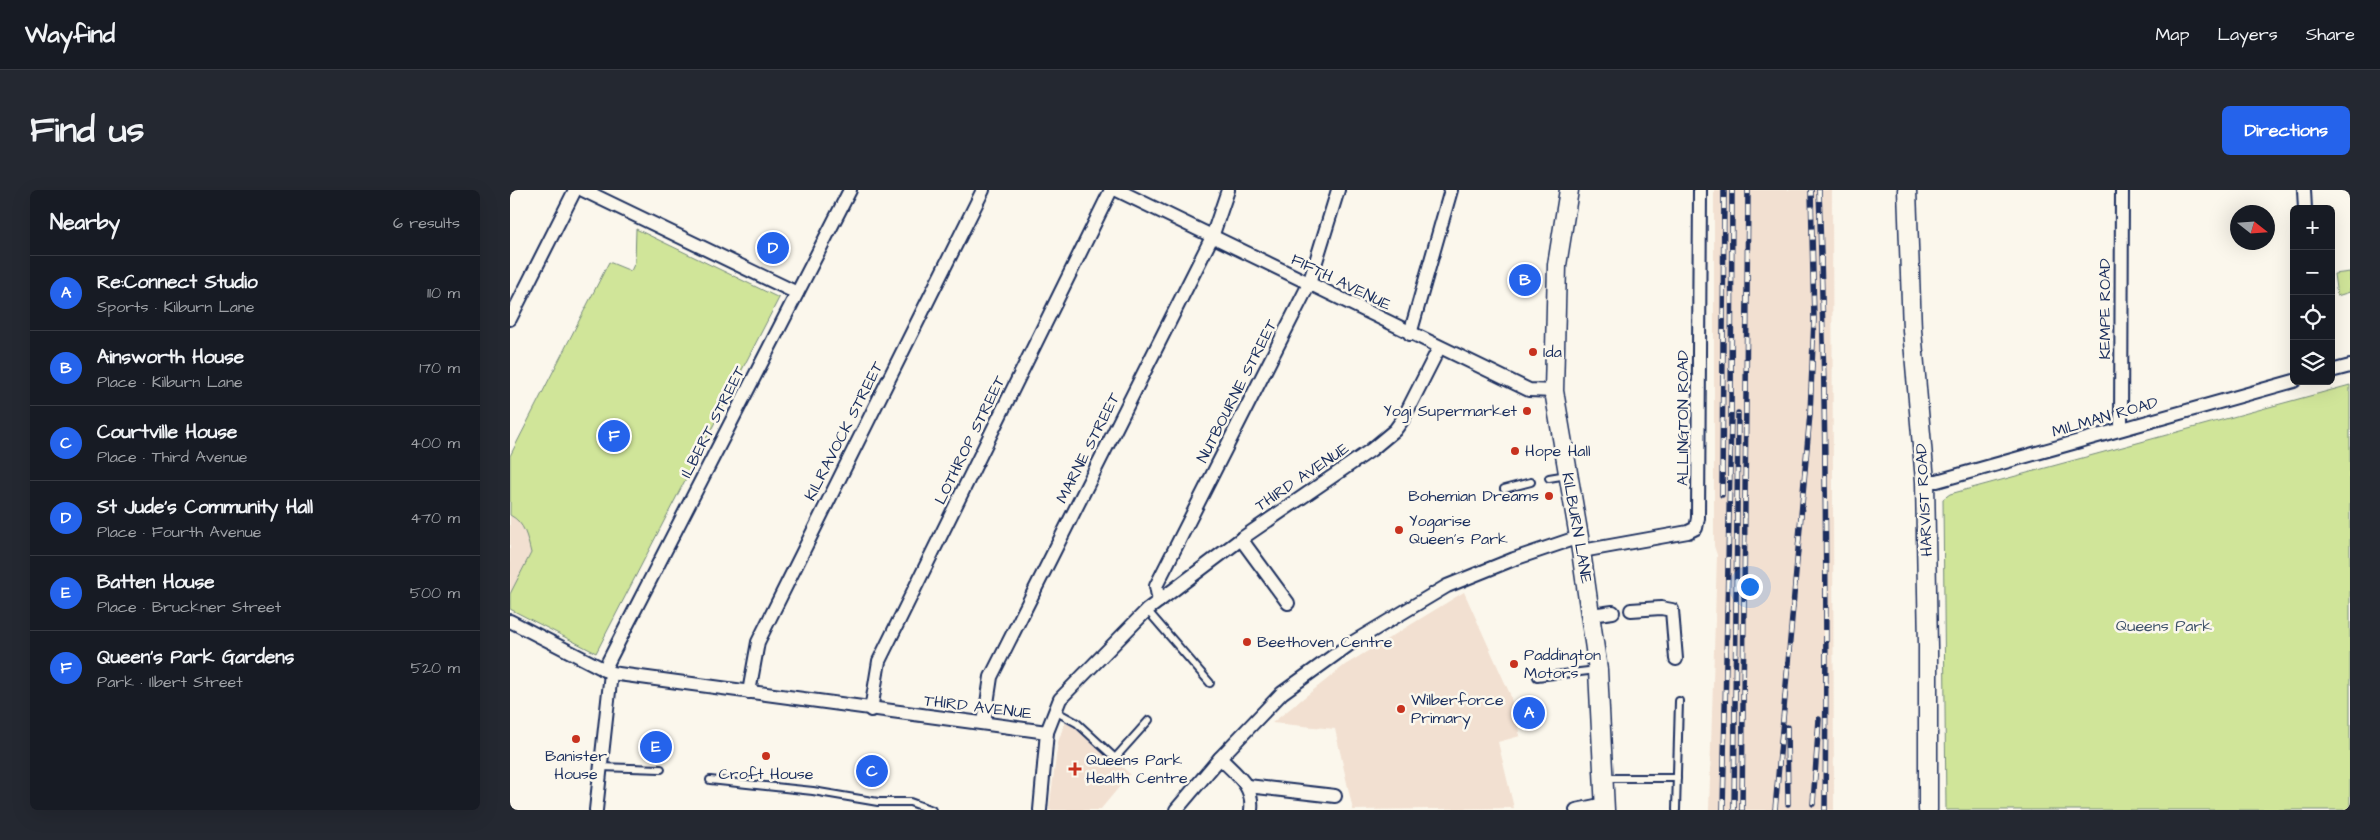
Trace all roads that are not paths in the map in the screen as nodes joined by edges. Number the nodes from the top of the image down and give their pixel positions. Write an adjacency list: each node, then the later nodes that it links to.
1 (575, 190): 19 (street)
2 (583, 190): 18 (street)
3 (850, 190): 18 (street, ILBERT STREET)
4 (983, 190): 46 (street, KILRAVOCK STREET)
5 (1112, 190): 48 (street, LOTHROP STREET)
6 (1117, 190): 16 (street, FIFTH AVENUE)
7 (1228, 190): 16 (street, MARNE STREET)
8 (1338, 190): 17 (street, NUTBOURNE STREET)
9 (1451, 190): 20 (street)
10 (1569, 190): 25 (main road, KILBURN LANE)
11 (1700, 190): 33 (street, ALLINGTON ROAD)
12 (1906, 190): 29 (main road, HARVIST ROAD)
13 (2122, 190): 26 (street, KEMPE ROAD)
14 (2304, 190): 15 (street)
15 (2305, 205)
16 (1212, 237): 17 (street, FIFTH AVENUE); 51 (street, MARNE STREET)
17 (1309, 284): 20 (street, FIFTH AVENUE); 34 (street, NUTBOURNE STREET)
18 (797, 293): 43 (street, ILBERT STREET)
19 (510, 320)
20 (1410, 334): 21 (street, FIFTH AVENUE)
21 (1439, 348): 25 (street, FIFTH AVENUE); 32 (street, THIRD AVENUE)
22 (2350, 366): 23 (street)
23 (2335, 370)
24 (2290, 382): 26 (street, MILMAN ROAD)
25 (1554, 391): 27 (main road, KILBURN LANE)
26 (2121, 429): 29 (street, MILMAN ROAD)
27 (1568, 475): 28 (lane); 33 (main road, KILBURN LANE)
28 (1549, 478)
29 (1925, 481): 69 (main road, HARVIST ROAD)
30 (1531, 482): 31 (lane)
31 (1504, 489)
32 (1242, 539): 34 (street, THIRD AVENUE); 35 (street)
33 (1580, 544): 39 (main road, KILBURN LANE); 53 (street)
34 (1159, 601): 36 (street, THIRD AVENUE)
35 (1288, 603)
36 (1147, 610): 45 (lane); 49 (street, THIRD AVENUE)
37 (1631, 610): 41 (street)
38 (1613, 612): 39 (street)
39 (1591, 615): 42 (main road, KILBURN LANE)
40 (510, 621): 43 (street, THIRD AVENUE)
41 (1676, 659)
42 (1598, 670): 44 (lane); 56 (main road, KILBURN LANE)
43 (608, 671): 46 (street, THIRD AVENUE); 54 (street)
44 (1537, 676)
45 (1210, 683)
46 (749, 692): 48 (street, THIRD AVENUE)
47 (1679, 701): 57 (lane)
48 (871, 710): 51 (street, THIRD AVENUE)
49 (1055, 711): 50 (lane); 52 (street, THIRD AVENUE)
50 (1150, 720)
51 (984, 723): 52 (street, THIRD AVENUE)
52 (1046, 732): 64 (street)
53 (1220, 758): 59 (street); 65 (street)
54 (600, 766): 55 (lane); 62 (street)
55 (661, 769)
56 (1604, 778): 57 (lane); 61 (main road, KILBURN LANE)
57 (1677, 778): 68 (lane)
58 (710, 780): 63 (lane)
59 (1248, 786): 60 (street); 66 (street)
60 (1335, 796)
61 (1605, 807): 67 (street)
62 (596, 810)
63 (932, 810)
64 (1040, 810)
65 (1176, 810)
66 (1251, 810)
67 (1576, 810)
68 (1676, 810)
69 (1928, 810)

